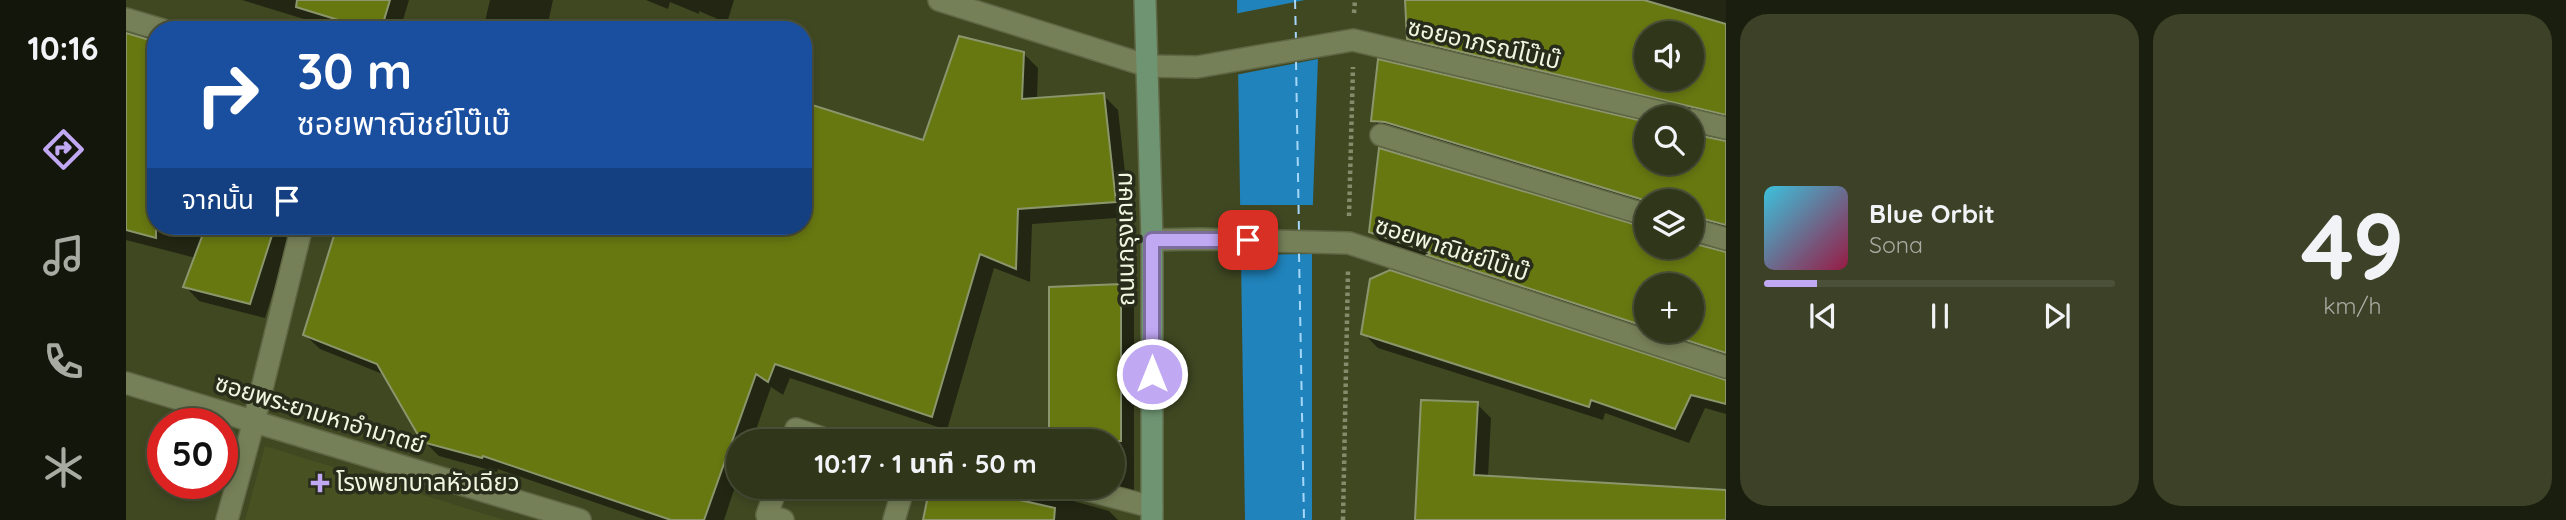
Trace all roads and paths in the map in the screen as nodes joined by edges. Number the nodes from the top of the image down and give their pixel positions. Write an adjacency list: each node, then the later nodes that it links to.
1 (939, 0): 5 (street, ซอยอาภรณ์โบ๊เบ๊)
2 (1145, 0): 5 (main road, ถนนกรุงเกษม)
3 (126, 19): 4 (street)
4 (147, 25)
5 (1148, 66): 6 (street, ซอยอาภรณ์โบ๊เบ๊); 14 (main road, ถนนกรุงเกษม)
6 (1634, 106)
7 (1704, 123): 8 (street)
8 (1726, 128)
9 (1381, 135): 10 (street)
10 (1634, 211)
11 (1704, 233): 13 (street)
12 (300, 235): 17 (street)
13 (1726, 239)
14 (1152, 240): 15 (street, ซอยพาณิชย์โบ๊เบ๊); 21 (main road, ถนนกรุงเกษม)
15 (1726, 367)
16 (126, 383): 17 (street, ซอยพระยามหาอำมาตย์)
17 (254, 421): 22 (street); 23 (street, ซอยพระยามหาอำมาตย์)
18 (772, 499): 24 (street)
19 (900, 499): 25 (street)
20 (1109, 499): 21 (street)
21 (1152, 514)
22 (227, 520)
23 (580, 520)
24 (783, 520)
25 (894, 520)

